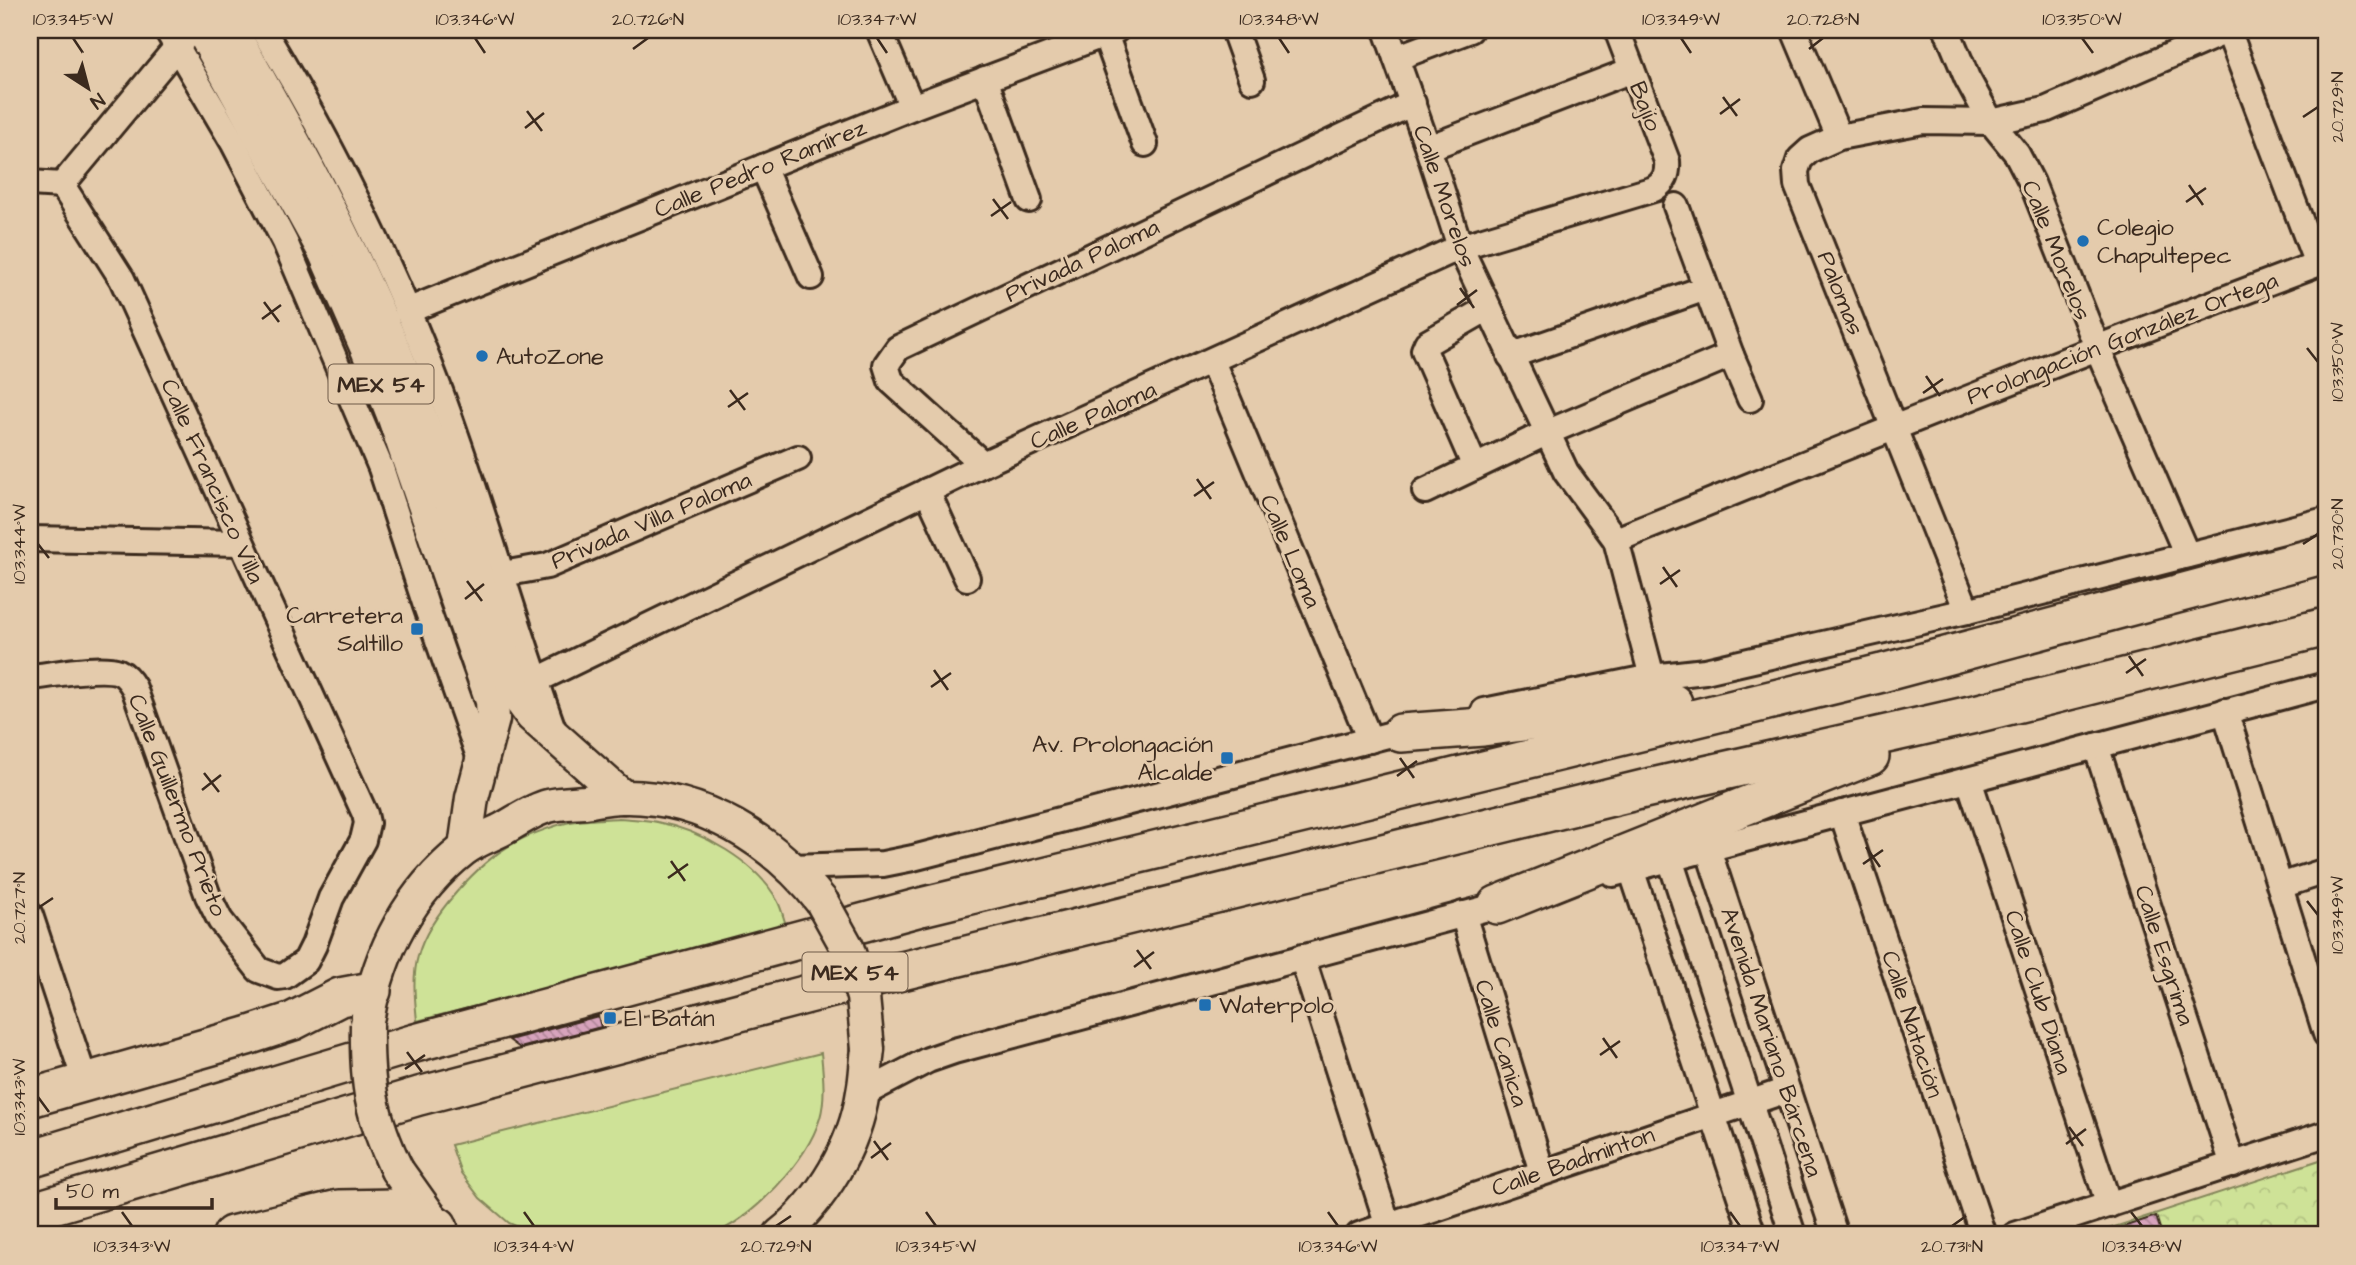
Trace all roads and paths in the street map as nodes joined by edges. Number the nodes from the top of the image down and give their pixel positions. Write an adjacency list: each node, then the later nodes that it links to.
1 (231, 30): 65 (main road, MEX 54)
2 (263, 30): 34 (street)
3 (878, 30): 18 (street)
4 (1234, 30): 16 (street)
5 (1386, 30): 13 (street, Calle Morelos)
6 (1470, 30): 13 (street)
7 (1617, 30): 14 (street, Bajío)
8 (1794, 30): 20 (street)
9 (1948, 30): 19 (street, Calle Morelos)
10 (2228, 30): 19 (street); 30 (street)
11 (1110, 32): 15 (street, Calle Pedro Ramírez); 21 (street)
12 (184, 34): 26 (street); 70 (main road, MEX 54)
13 (1396, 58): 17 (street, Calle Morelos)
14 (1632, 70): 22 (street); 25 (street, Bajío)
15 (985, 79): 18 (street, Calle Pedro Ramírez); 27 (street)
16 (1252, 80)
17 (1413, 103): 22 (street, Calle Morelos); 43 (street, Privada Paloma)
18 (912, 107): 23 (street, Calle Pedro Ramírez)
19 (1991, 122): 20 (street); 35 (street, Calle Morelos)
20 (1839, 137): 40 (street, Palomas)
21 (1144, 144)
22 (1428, 148): 29 (street, Calle Morelos)
23 (763, 167): 31 (street); 34 (street, Calle Pedro Ramírez)
24 (30, 183): 26 (street)
25 (1663, 183): 29 (street, Calle Paloma)
26 (62, 185): 50 (street, Calle Francisco Villa)
27 (1029, 200)
28 (1676, 206): 32 (street)
29 (1460, 247): 33 (street, Calle Morelos); 38 (street, Calle Paloma)
30 (2322, 268): 35 (street, Prolongación González Ortega)
31 (811, 277)
32 (1706, 288): 36 (street); 37 (street)
33 (1488, 309): 37 (street, Calle Morelos); 44 (street)
34 (407, 311): 53 (street)
35 (2096, 347): 40 (street, Prolongación González Ortega); 52 (street, Calle Morelos)
36 (1731, 355): 39 (street); 41 (street)
37 (1510, 356): 41 (street, Calle Morelos)
38 (1212, 361): 43 (street, Calle Paloma); 64 (street, Calle Loma)
39 (1750, 399)
40 (1895, 426): 49 (street, Prolongación González Ortega); 55 (street)
41 (1546, 433): 44 (street); 49 (street, Calle Morelos)
42 (798, 458): 53 (street, Privada Villa Paloma)
43 (983, 464): 45 (street, Calle Paloma)
44 (1475, 467): 46 (street)
45 (927, 491): 54 (street); 60 (street, Calle Paloma)
46 (1425, 491)
47 (2326, 520): 52 (street)
48 (30, 539): 50 (street)
49 (1616, 540): 59 (street)
50 (241, 543): 80 (street, Calle Francisco Villa)
51 (2326, 554): 57 (highway)
52 (2187, 555): 55 (street)
53 (502, 575): 60 (street)
54 (967, 578)
55 (1968, 611): 59 (street)
56 (2326, 627): 63 (highway)
57 (1882, 673): 64 (highway); 91 (highway)
58 (30, 677): 80 (street, Calle Guillermo Prieto)
59 (1652, 677): 64 (street)
60 (535, 681): 65 (street)
61 (2326, 685): 62 (street)
62 (2225, 712): 66 (street); 76 (street)
63 (1975, 714): 77 (highway); 95 (highway)
64 (1385, 736): 73 (street)
65 (556, 738): 68 (main road, MEX 54)
66 (2096, 746): 67 (street); 92 (street, Calle Esgrima)
67 (1969, 780): 69 (street); 94 (street, Calle Club Diana)
68 (623, 797): 70 (main road, MEX 54); 73 (main road, MEX 54)
69 (1842, 813): 71 (street); 104 (street, Calle Natación)
70 (465, 848): 82 (main road, MEX 54)
71 (1708, 849): 72 (street); 85 (street, Avenida Mariano Bárcena)
72 (1670, 859): 74 (street); 88 (street)
73 (792, 866): 86 (main road, MEX 54, bridge)
74 (1631, 869): 77 (street); 89 (street)
75 (2326, 871): 76 (street)
76 (2280, 886): 81 (street)
77 (1480, 910): 79 (street); 93 (street, Calle Canica)
78 (30, 915): 84 (street)
79 (1301, 957): 86 (street); 96 (street)
80 (259, 970)
81 (2321, 1000): 83 (street)
82 (369, 1007): 84 (highway); 97 (main road, MEX 54, bridge)
83 (2326, 1034)
84 (85, 1081): 87 (highway)
85 (1787, 1090): 88 (street, Calle Badminton); 103 (street, Avenida Mariano Bárcena)
86 (863, 1094): 98 (main road, MEX 54)
87 (30, 1098)
88 (1750, 1102): 89 (street, Calle Badminton); 102 (street)
89 (1713, 1114): 93 (street, Calle Badminton); 99 (street)
90 (2326, 1134): 92 (street)
91 (30, 1159)
92 (2233, 1165): 94 (street)
93 (1542, 1172): 96 (street, Calle Badminton)
94 (2109, 1205): 105 (street)
95 (30, 1212)
96 (1389, 1230): 101 (street, Calle Badminton)
97 (444, 1231): 100 (highway)
98 (788, 1231)
99 (1750, 1234)
100 (232, 1235)
101 (1359, 1235)
102 (1793, 1235)
103 (1835, 1235)
104 (1983, 1235)
105 (2015, 1235)

